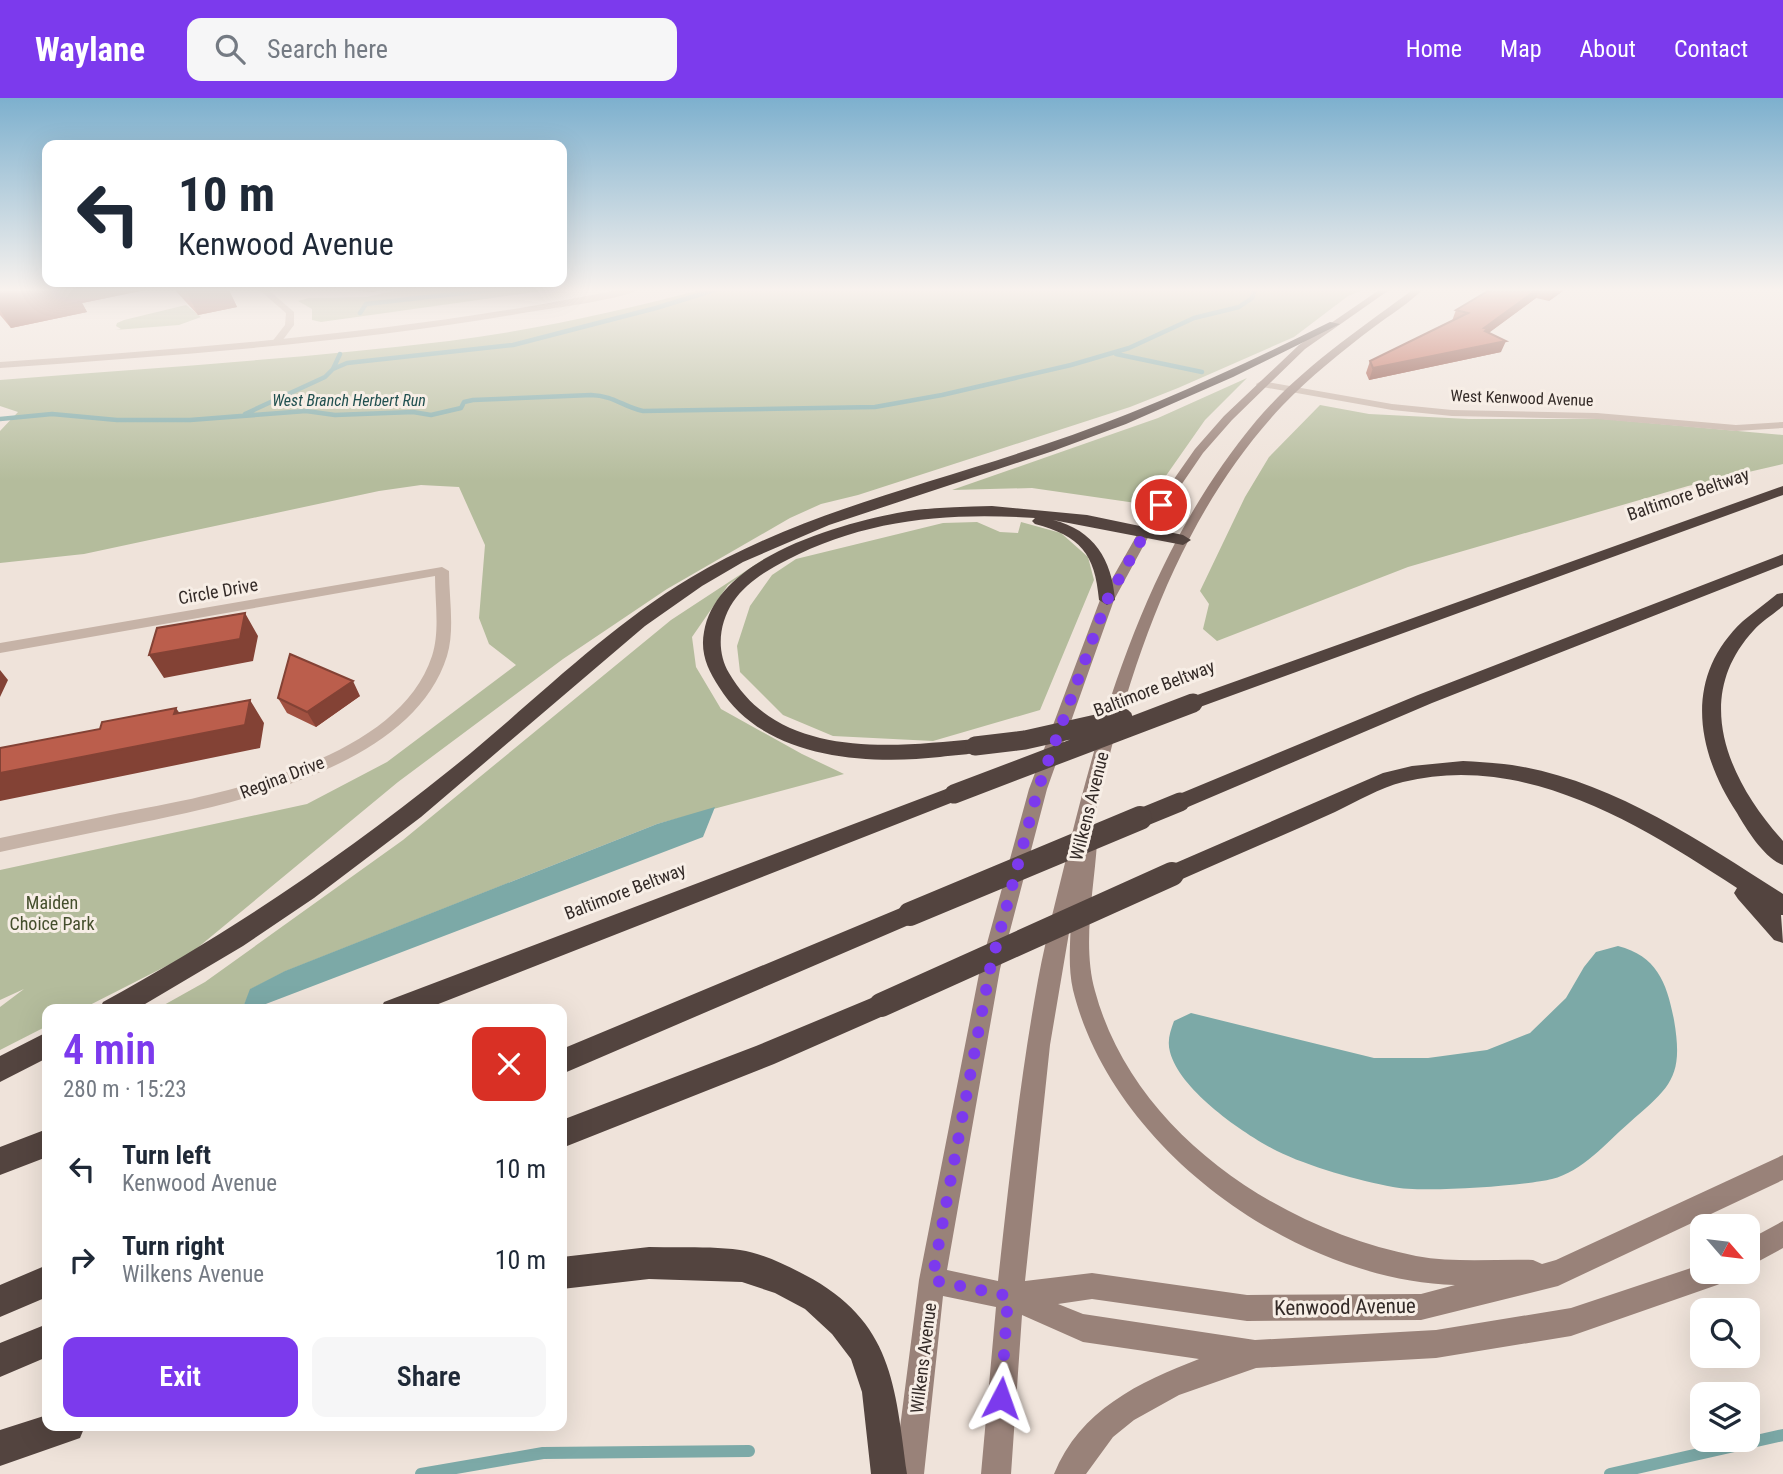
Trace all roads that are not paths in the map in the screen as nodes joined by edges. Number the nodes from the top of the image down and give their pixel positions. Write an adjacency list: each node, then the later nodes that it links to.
1 (85, 352): 6 (street)
2 (137, 352): 7 (street)
3 (1278, 352): 13 (highway)
4 (1296, 352): 8 (main road, Wilkens Avenue)
5 (1332, 352): 9 (main road, Wilkens Avenue)
6 (0, 358)
7 (0, 365)
8 (1261, 384): 9 (street, West Kenwood Avenue); 12 (main road, Wilkens Avenue)
9 (1291, 390): 10 (street, West Kenwood Avenue); 14 (main road, Wilkens Avenue)
10 (1783, 425)
11 (1783, 490): 20 (highway, Baltimore Beltway)
12 (1148, 525): 13 (highway); 14 (highway); 18 (main road, Wilkens Avenue)
13 (812, 534): 18 (highway); 20 (highway, bridge); 27 (highway)
14 (1186, 534): 21 (main road, Wilkens Avenue)
15 (1783, 559): 30 (highway, bridge)
16 (442, 571): 19 (street, Circle Drive); 22 (street, Regina Drive)
17 (1783, 598): 24 (highway)
18 (1107, 600): 40 (main road, Wilkens Avenue)
19 (0, 648)
20 (1193, 703): 28 (highway, Baltimore Beltway, bridge)
21 (1092, 788): 39 (main road); 43 (main road, Wilkens Avenue)
22 (0, 845)
23 (1693, 848): 25 (highway); 26 (highway); 32 (highway, bridge)
24 (1783, 856)
25 (1783, 906)
26 (1783, 933)
27 (122, 1004)
28 (409, 1004)
29 (42, 1047): 31 (highway)
30 (567, 1060)
31 (0, 1070)
32 (567, 1132)
33 (42, 1145): 34 (highway)
34 (0, 1161)
35 (1783, 1167): 39 (main road, Kenwood Avenue)
36 (1783, 1234): 37 (main road)
37 (1760, 1247)
38 (567, 1272): 50 (highway)
39 (1558, 1273): 43 (main road, Kenwood Avenue)
40 (932, 1280): 43 (main road, Kenwood Avenue); 51 (main road, Wilkens Avenue)
41 (1690, 1281): 46 (main road, Kenwood Avenue)
42 (42, 1282): 44 (highway)
43 (1008, 1296): 46 (main road, Kenwood Avenue); 52 (main road, Wilkens Avenue)
44 (0, 1301)
45 (42, 1342): 47 (highway)
46 (1255, 1354): 53 (main road)
47 (0, 1360)
48 (53, 1431): 49 (highway)
49 (0, 1448)
50 (889, 1474)
51 (909, 1474)
52 (996, 1474)
53 (1069, 1474)

